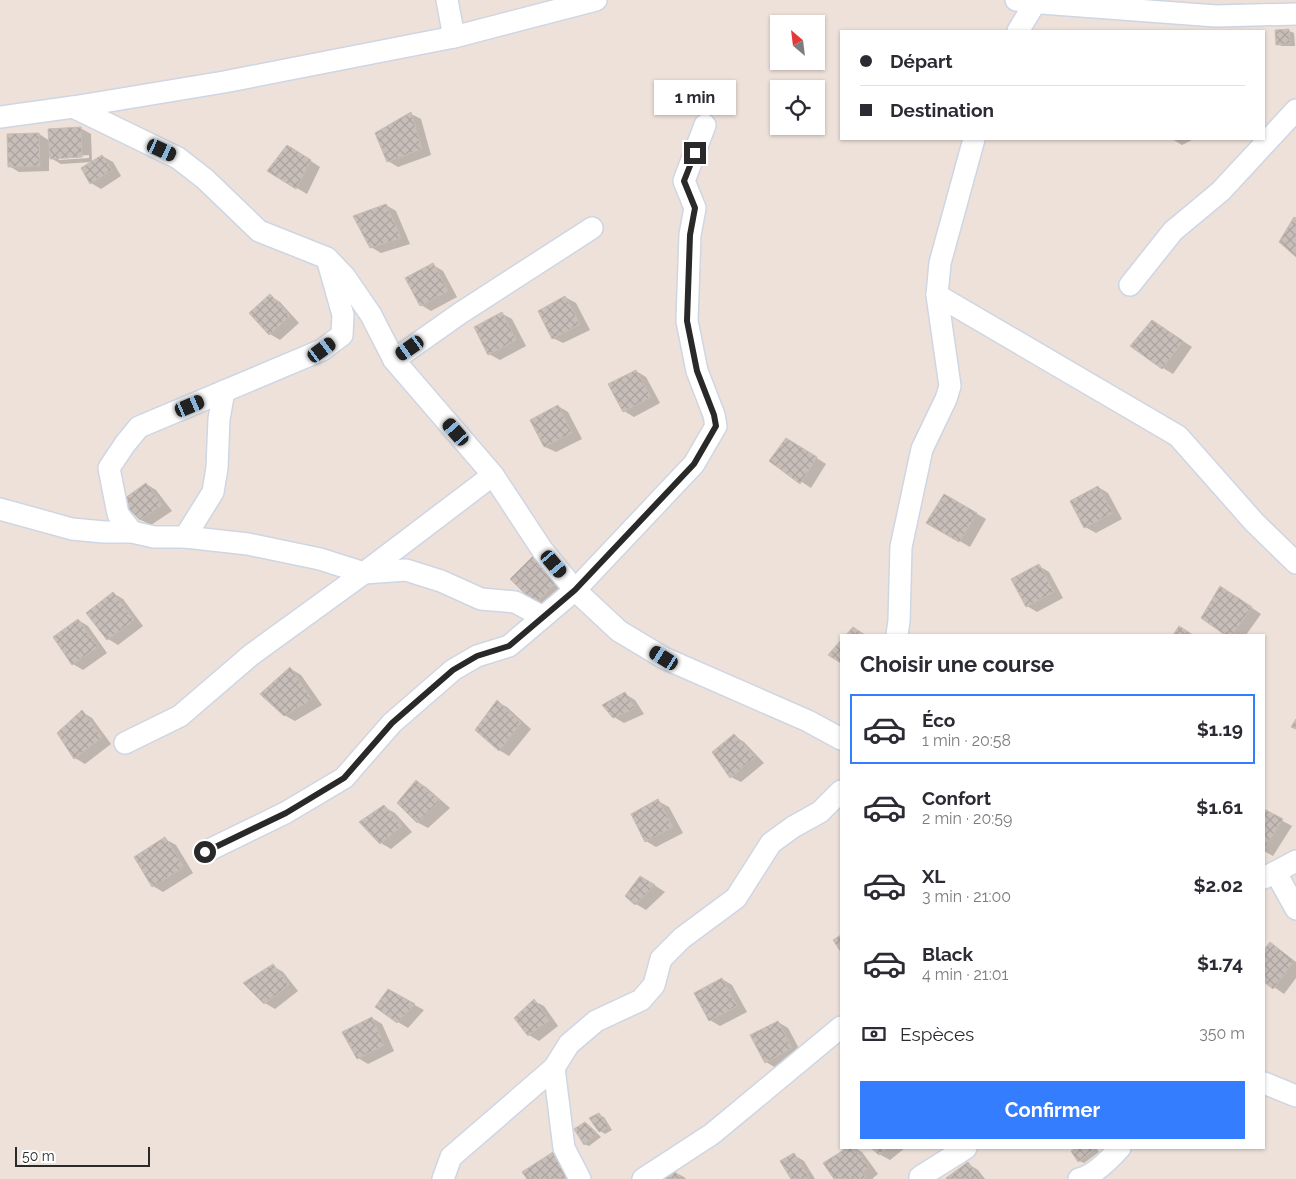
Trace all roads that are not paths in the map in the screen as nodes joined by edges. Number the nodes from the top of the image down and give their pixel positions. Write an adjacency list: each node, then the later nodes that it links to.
1 (447, 0): 7 (street)
2 (596, 0): 4 (street)
3 (1034, 1): 5 (street); 6 (street)
4 (546, 6): 7 (street)
5 (1296, 14)
6 (1019, 30)
7 (454, 37): 8 (street)
8 (110, 101): 9 (street); 13 (street)
9 (73, 107): 11 (street); 13 (street)
10 (1296, 110): 17 (street)
11 (0, 117)
12 (706, 125): 27 (street)
13 (129, 134): 16 (street)
14 (974, 140): 18 (street)
15 (592, 228): 19 (street)
16 (327, 258): 19 (street); 20 (street)
17 (1130, 286)
18 (937, 295): 25 (street); 29 (street)
19 (394, 360): 21 (street)
20 (224, 391): 23 (street); 24 (street)
21 (494, 475): 26 (street); 27 (street)
22 (0, 509): 23 (street)
23 (132, 532): 24 (street)
24 (185, 537): 26 (street)
25 (1296, 563)
26 (364, 573): 28 (street); 31 (street)
27 (575, 590): 28 (street); 30 (street)
28 (543, 617): 33 (street)
29 (897, 634)
30 (840, 738)
31 (125, 744)
32 (840, 792): 38 (street)
33 (205, 852)
34 (1296, 862): 35 (street)
35 (1270, 876): 36 (street)
36 (1296, 909)
37 (840, 1028): 45 (street)
38 (554, 1068): 43 (street); 44 (street)
39 (1265, 1083): 40 (street)
40 (1296, 1096)
41 (964, 1149): 46 (street)
42 (1119, 1149): 47 (street)
43 (443, 1179)
44 (580, 1179)
45 (643, 1179)
46 (921, 1179)
47 (1078, 1179)

